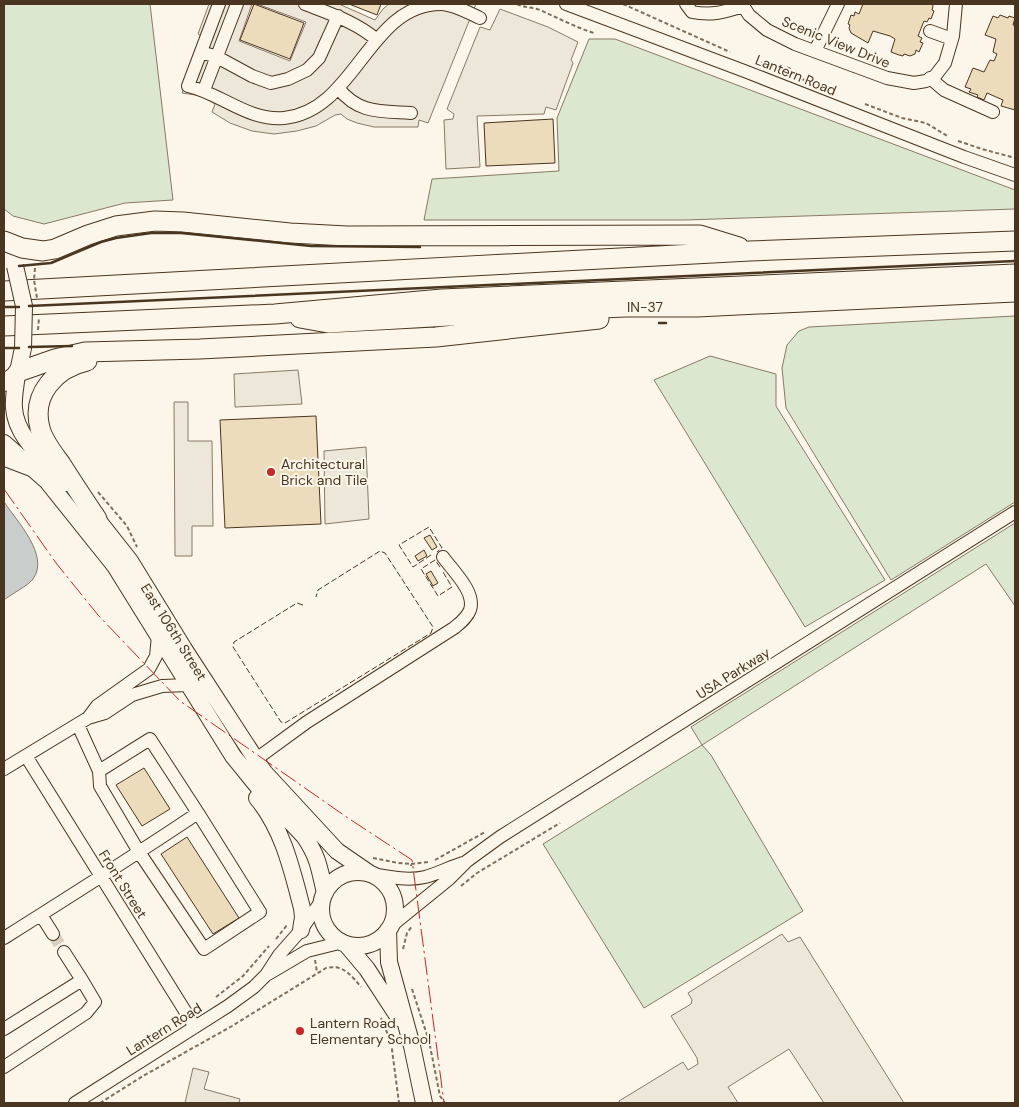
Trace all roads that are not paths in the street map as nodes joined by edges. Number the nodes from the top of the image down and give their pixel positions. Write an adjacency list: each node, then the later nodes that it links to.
1 (219, 4): 16 (street)
2 (237, 4): 17 (street)
3 (305, 4): 10 (street)
4 (566, 4): 9 (street, Lantern Road)
5 (686, 4): 8 (street)
6 (838, 4): 15 (street)
7 (956, 4): 13 (street)
8 (742, 5): 15 (street, Scenic View Drive)
9 (587, 8): 23 (street, Lantern Road)
10 (338, 16): 14 (street); 17 (street)
11 (480, 18): 14 (street)
12 (930, 31): 13 (street)
13 (952, 39): 18 (street)
14 (377, 40): 19 (street)
15 (814, 51): 18 (street, Scenic View Drive)
16 (201, 52): 17 (street); 20 (street)
17 (217, 57): 20 (street)
18 (930, 78): 22 (street)
19 (338, 88): 20 (street); 21 (street)
20 (204, 90)
21 (411, 112)
22 (993, 112)
23 (1015, 175)
24 (1015, 241): 26 (highway)
25 (4, 242): 26 (highway); 34 (main road, East 106th Street, bridge)
26 (750, 251): 28 (highway)
27 (1015, 274): 31 (highway)
28 (4, 291)
29 (1015, 292): 30 (highway, IN-37)
30 (697, 307): 31 (highway, IN-37); 33 (highway)
31 (275, 314): 32 (highway)
32 (4, 326)
33 (200, 349): 34 (highway); 39 (highway)
34 (13, 376): 39 (main road, East 106th Street)
35 (4, 443): 37 (main road, East 106th Street)
36 (4, 456): 37 (highway)
37 (30, 466): 41 (main road, East 106th Street)
38 (1015, 512): 51 (street, USA Parkway)
39 (97, 519): 46 (main road, East 106th Street)
40 (443, 557): 46 (street)
41 (158, 636): 42 (main road, East 106th Street); 43 (street)
42 (189, 685): 43 (street); 45 (main road, East 106th Street)
43 (83, 721): 44 (street); 48 (street)
44 (26, 756): 47 (street); 53 (street, Front Street)
45 (233, 756): 54 (main road, East 106th Street); 56 (main road)
46 (255, 760): 52 (main road, East 106th Street)
47 (4, 769)
48 (99, 771): 49 (street); 50 (street)
49 (198, 814): 50 (street); 50 (street)
50 (139, 852): 53 (street)
51 (467, 861): 52 (street, USA Parkway); 57 (street, USA Parkway)
52 (370, 874): 54 (main road); 57 (main road)
53 (101, 877): 55 (street); 64 (street, Front Street)
54 (323, 896): 56 (street, Lantern Road); 60 (main road)
55 (41, 914): 58 (street); 59 (street)
56 (295, 926): 62 (street, Lantern Road)
57 (390, 928): 60 (main road); 66 (main road)
58 (53, 934)
59 (4, 938)
60 (345, 943): 62 (street, Lantern Road); 66 (main road)
61 (64, 952): 63 (street)
62 (266, 975): 64 (street, Lantern Road)
63 (82, 980): 65 (street); 67 (street)
64 (196, 1027): 68 (street, Lantern Road)
65 (4, 1029)
66 (407, 1030): 69 (main road)
67 (4, 1067)
68 (75, 1103)
69 (424, 1103)

